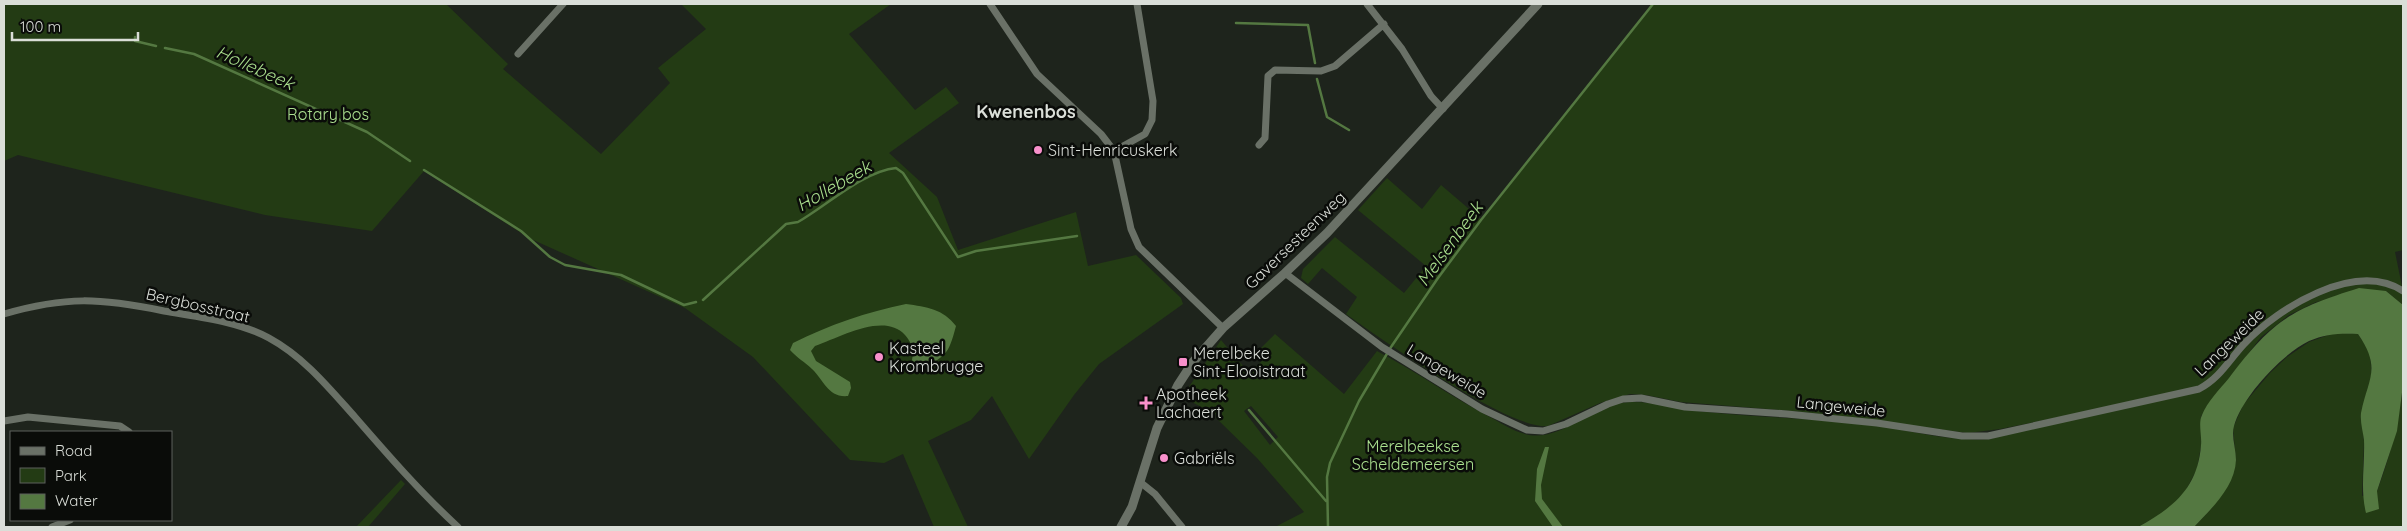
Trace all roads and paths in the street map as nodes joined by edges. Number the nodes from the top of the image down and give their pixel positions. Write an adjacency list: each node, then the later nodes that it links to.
1 (563, 4): 7 (street)
2 (990, 4): 10 (street)
3 (1137, 4): 10 (street)
4 (1367, 4): 6 (street)
5 (1538, 4): 8 (street, Gaversesteenweg)
6 (1384, 24): 8 (street); 9 (street)
7 (518, 54)
8 (1443, 109): 11 (street, Gaversesteenweg)
9 (1259, 145)
10 (1114, 151): 14 (street)
11 (1285, 273): 12 (street, Langeweide); 14 (street, Gaversesteenweg)
12 (2403, 291)
13 (4, 314): 20 (street, Bergbosstraat)
14 (1223, 328): 17 (street, Gaversesteenweg)
15 (4, 420): 16 (street)
16 (128, 431)
17 (1140, 482): 21 (street, Gaversesteenweg); 22 (street)
18 (67, 521): 19 (street)
19 (52, 527)
20 (458, 527)
21 (1121, 527)
22 (1182, 527)

